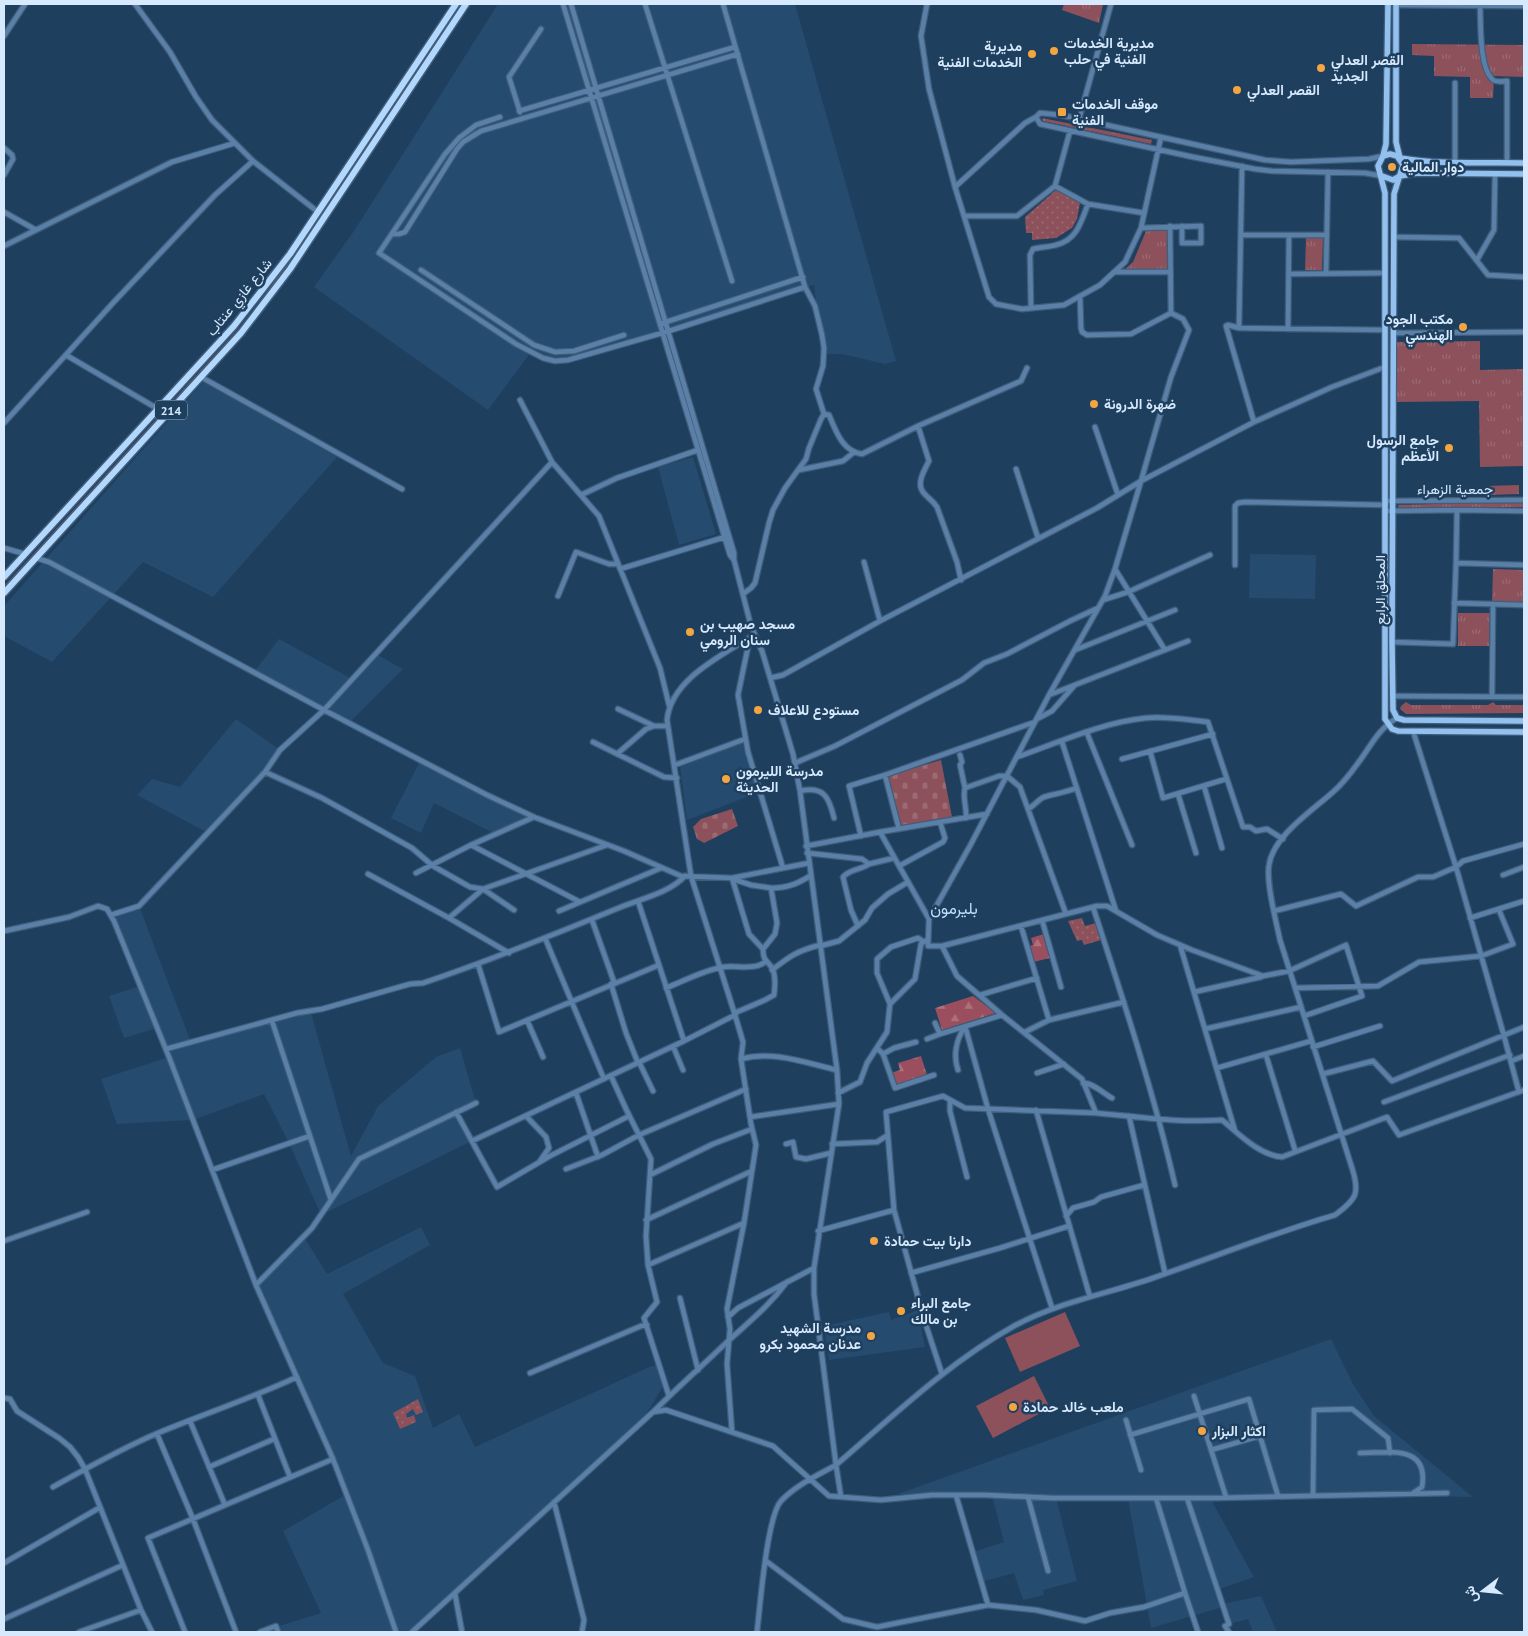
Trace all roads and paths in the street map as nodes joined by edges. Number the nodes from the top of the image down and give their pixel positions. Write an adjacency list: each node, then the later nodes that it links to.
1 (25, 4): 20 (street)
2 (135, 4): 39 (street)
3 (456, 4): 25 (highway, شارع غازي عنتاب / 214)
4 (466, 4): 26 (highway, 214)
5 (564, 4): 19 (street)
6 (571, 4): 18 (street)
7 (645, 4): 23 (street)
8 (723, 4): 21 (street)
9 (927, 4): 56 (street)
10 (1111, 4): 36 (street)
11 (1388, 4): 42 (main road)
12 (1396, 4): 13 (street); 43 (main road)
13 (1454, 5): 15 (street)
14 (1506, 5): 15 (street); 16 (street)
15 (1480, 6): 45 (street)
16 (1524, 6)
17 (541, 29): 32 (street)
18 (579, 32): 19 (street); 28 (street)
19 (573, 33): 29 (street)
20 (4, 36)
21 (735, 47): 22 (street); 23 (street)
22 (738, 54): 24 (street); 83 (street)
23 (666, 67): 24 (street); 28 (street)
24 (668, 75): 30 (street); 85 (street)
25 (407, 77): 26 (highway); 61 (highway, شارع غازي عنتاب / 214)
26 (414, 82): 107 (highway, 214)
27 (1455, 83): 46 (street)
28 (597, 88): 29 (street); 30 (street)
29 (590, 90): 31 (street); 32 (street)
30 (599, 95): 31 (street); 57 (street)
31 (592, 97): 35 (street); 58 (street)
32 (519, 111): 35 (street)
33 (500, 117): 70 (street)
34 (1036, 117): 36 (street); 37 (street); 56 (street)
35 (522, 118): 70 (street)
36 (1079, 119): 38 (street)
37 (1070, 131): 41 (street); 55 (street)
38 (1161, 137): 41 (street); 42 (street)
39 (236, 143): 44 (street); 67 (street)
40 (4, 148): 52 (street)
41 (1158, 149): 48 (street); 62 (street)
42 (1383, 156): 43 (main road); 53 (main road)
43 (1400, 158): 46 (main road); 54 (main road)
44 (253, 161): 61 (street); 104 (street)
45 (1506, 162): 46 (main road); 47 (main road)
46 (1455, 163)
47 (1524, 163)
48 (1242, 166): 49 (street); 72 (street)
49 (1328, 172): 53 (street); 71 (street)
50 (1495, 174): 51 (main road); 54 (main road); 76 (street)
51 (1524, 174)
52 (4, 175)
53 (1382, 176): 54 (main road); 82 (main road)
54 (1400, 176): 74 (main road, المحلق الرابع)
55 (1055, 186): 59 (street); 63 (street)
56 (955, 187): 63 (street)
57 (629, 195): 58 (street); 68 (street)
58 (623, 197): 69 (street)
59 (1088, 204): 62 (street); 90 (street)
60 (4, 212): 67 (street)
61 (318, 212): 109 (highway, شارع غازي عنتاب / 214)
62 (1144, 213): 66 (street)
63 (965, 216): 90 (street)
64 (1170, 226): 65 (street); 66 (street); 79 (street)
65 (1182, 226): 65 (street)
66 (1140, 228): 78 (street)
67 (36, 230): 75 (street)
68 (639, 231): 69 (street); 92 (street)
69 (634, 233): 93 (street)
70 (392, 234): 103 (street)
71 (1327, 234): 73 (street); 81 (street)
72 (1241, 235): 73 (street); 94 (street)
73 (1289, 235): 80 (street)
74 (1394, 237): 76 (street); 100 (main road, المحلق الرابع)
75 (4, 246)
76 (1477, 260): 84 (street)
77 (421, 270): 102 (street)
78 (1114, 272): 79 (street); 87 (street)
79 (1170, 272): 91 (street)
80 (1289, 274): 81 (street); 95 (street)
81 (1326, 274): 82 (street)
82 (1385, 274): 97 (main road)
83 (803, 277): 86 (street); 88 (street)
84 (1524, 277)
85 (732, 280)
86 (805, 287): 89 (street); 110 (street)
87 (1080, 296): 90 (street); 91 (street)
88 (735, 299): 89 (street); 92 (street)
89 (738, 308): 96 (street)
90 (1031, 308)
91 (1171, 313): 121 (street)
92 (666, 322): 93 (street); 96 (street)
93 (660, 324): 98 (street)
94 (1239, 328): 95 (street); 111 (street)
95 (1288, 329): 97 (street)
96 (669, 330): 98 (street); 117 (street)
97 (1385, 330): 105 (main road)
98 (662, 332): 103 (street); 115 (street)
99 (1524, 332): 100 (street)
100 (1393, 333): 126 (main road, المحلق الرابع)
101 (624, 335): 102 (street)
102 (588, 346): 103 (street)
103 (590, 354)
104 (66, 355): 109 (street); 112 (street)
105 (1385, 367): 111 (street); 126 (main road)
106 (1027, 368): 113 (street)
107 (201, 377): 122 (street); 134 (highway, 214)
108 (520, 400): 118 (street)
109 (158, 409): 132 (highway, شارع غازي عنتاب / 214)
110 (824, 414): 116 (street); 119 (street)
111 (1254, 422): 121 (street)
112 (4, 423)
113 (918, 426): 116 (street); 143 (street)
114 (1095, 427): 124 (street)
115 (698, 450): 117 (street); 123 (street)
116 (853, 452): 119 (street)
117 (703, 458): 129 (street); 135 (street)
118 (552, 462): 123 (street); 170 (street)
119 (799, 470): 146 (street)
120 (1016, 470): 130 (street)
121 (1141, 480): 124 (street); 141 (street)
122 (402, 489)
123 (580, 495): 140 (street)
124 (1118, 495): 130 (street)
125 (1524, 500): 126 (street, جمعية الزهراء)
126 (1388, 506): 127 (street, جمعية الزهراء); 139 (street); 159 (main road, المحلق الرابع); 175 (main road)
127 (1457, 510): 128 (street, جمعية الزهراء); 137 (street)
128 (1524, 511)
129 (725, 537): 135 (street); 140 (street)
130 (1038, 538): 143 (street)
131 (4, 548): 132 (street)
132 (25, 554): 142 (highway, شارع غازي عنتاب / 214)
133 (1210, 556): 144 (street)
134 (36, 558): 145 (highway, 214); 170 (street)
135 (734, 560): 146 (street)
136 (864, 562): 154 (street)
137 (1456, 563): 138 (street); 149 (street)
138 (1524, 564)
139 (1235, 565)
140 (619, 567): 147 (street); 168 (street)
141 (1115, 569): 144 (street); 148 (street)
142 (4, 577)
143 (961, 580): 154 (street)
144 (1128, 592): 148 (street); 155 (street)
145 (4, 593)
146 (743, 594): 156 (street)
147 (558, 596)
148 (1103, 600): 152 (street)
149 (1454, 603): 150 (street); 159 (street)
150 (1493, 604): 151 (street); 166 (street)
151 (1524, 605)
152 (1098, 608): 160 (street); 191 (street)
153 (1175, 610): 155 (street)
154 (880, 621): 162 (street)
155 (1147, 621): 160 (street); 161 (street)
156 (754, 632): 157 (street); 162 (street)
157 (749, 638): 168 (street); 183 (street)
158 (1188, 641): 161 (street)
159 (1392, 642): 165 (main road, المحلق الرابع)
160 (1075, 650): 164 (street)
161 (1165, 650): 163 (street)
162 (770, 678): 191 (street)
163 (1075, 685): 164 (street); 173 (street)
164 (1049, 695): 173 (street)
165 (1392, 696): 166 (street); 171 (main road, المحلق الرابع)
166 (1492, 697): 167 (street)
167 (1524, 697)
168 (670, 707): 177 (street)
169 (618, 709): 176 (street)
170 (324, 710): 193 (street); 205 (street)
171 (1397, 718): 172 (main road); 175 (street)
172 (1463, 720): 174 (main road); 179 (main road)
173 (1036, 721): 189 (street); 194 (street)
174 (1524, 721)
175 (1387, 724): 178 (main road); 212 (street)
176 (654, 726): 177 (street); 187 (street)
177 (668, 726): 192 (street)
178 (1413, 731): 179 (main road); 227 (street)
179 (1463, 731): 180 (main road)
180 (1524, 732)
181 (1087, 733): 182 (street); 185 (street); 216 (street)
182 (1213, 734): 186 (street); 197 (street)
183 (745, 739): 192 (street); 228 (street)
184 (593, 742): 187 (street)
185 (1062, 742): 189 (street); 200 (street)
186 (1150, 751): 190 (street); 202 (street)
187 (617, 754): 196 (street)
188 (960, 754): 199 (street)
189 (1017, 757): 195 (street)
190 (1122, 759)
191 (795, 763): 201 (street)
192 (675, 765): 196 (street)
193 (266, 772): 224 (street); 251 (street)
194 (885, 775): 209 (street); 211 (street)
195 (1007, 776): 199 (street); 203 (street); 204 (street)
196 (677, 778): 235 (street)
197 (1226, 779): 198 (street); 212 (street)
198 (1204, 786): 202 (street); 218 (street)
199 (965, 788): 207 (street)
200 (1077, 788): 203 (street); 249 (street)
201 (800, 791): 206 (street); 217 (street)
202 (1178, 794): 220 (street)
203 (1028, 808): 250 (street)
204 (987, 814): 207 (street); 254 (street)
205 (534, 817): 214 (street); 215 (street)
206 (834, 818)
207 (966, 818): 208 (street)
208 (940, 822): 209 (street); 225 (street)
209 (898, 829): 210 (street)
210 (880, 832): 211 (street); 221 (street)
211 (861, 836): 217 (street)
212 (1282, 838): 246 (street)
213 (1524, 844): 227 (street)
214 (471, 845): 224 (street); 232 (street)
215 (607, 845): 226 (street); 232 (street)
216 (1132, 845)
217 (806, 846): 219 (street)
218 (1222, 848)
219 (807, 853): 222 (street); 223 (street)
220 (1196, 853)
221 (894, 858): 223 (street); 225 (street)
222 (808, 863): 228 (street); 236 (street)
223 (868, 864): 257 (street)
224 (433, 866): 230 (street); 240 (street)
225 (899, 866): 238 (street)
226 (662, 867): 234 (street); 243 (street)
227 (1456, 867): 246 (street); 253 (street)
228 (783, 868): 237 (street)
229 (1524, 868): 233 (street)
230 (416, 873)
231 (368, 874): 252 (street)
232 (526, 874): 240 (street); 243 (street)
233 (1503, 875)
234 (685, 876): 235 (street); 242 (street)
235 (691, 876): 237 (street); 271 (street)
236 (810, 876): 239 (street); 263 (street)
237 (732, 878): 239 (street); 265 (street)
238 (908, 882): 254 (street); 257 (street)
239 (771, 888): 265 (street)
240 (482, 889): 245 (street); 252 (street)
241 (1524, 900): 247 (street)
242 (638, 901): 255 (street); 270 (street)
243 (580, 902): 248 (street)
244 (1093, 907): 249 (street); 250 (street); 284 (street)
245 (514, 910)
246 (1274, 910): 273 (street)
247 (1499, 910): 253 (street); 267 (street)
248 (559, 911)
249 (1116, 911): 262 (street)
250 (1066, 914): 256 (street)
251 (111, 915): 259 (street); 308 (street)
252 (449, 918): 266 (street)
253 (1470, 918): 267 (street)
254 (929, 919): 261 (street)
255 (592, 920): 260 (street); 276 (street)
256 (1042, 920): 258 (street); 277 (street)
257 (858, 926): 263 (street)
258 (1020, 926): 264 (street); 275 (street)
259 (4, 932)
260 (545, 938): 266 (street); 283 (street)
261 (926, 941): 264 (street); 285 (street); 285 (street)
262 (1180, 945): 274 (street); 281 (street)
263 (820, 946): 272 (street); 320 (street)
264 (942, 946): 282 (street)
265 (763, 949): 268 (street)
266 (509, 953): 269 (street)
267 (1481, 956): 278 (street); 300 (street)
268 (766, 961): 271 (street); 272 (street)
269 (478, 964): 290 (street); 291 (street)
270 (659, 965): 276 (street); 279 (street)
271 (720, 968): 279 (street); 287 (street)
272 (772, 970): 287 (street)
273 (1289, 971): 274 (street); 278 (street); 280 (street)
274 (1263, 976): 281 (street)
275 (1037, 978): 282 (street); 292 (street)
276 (613, 983): 283 (street); 316 (street)
277 (1061, 987)
278 (1360, 987): 280 (street); 289 (street)
279 (666, 988): 302 (street)
280 (1295, 988): 286 (street)
281 (1194, 992): 297 (street)
282 (980, 995): 288 (street)
283 (571, 1001): 291 (street); 326 (street)
284 (1124, 1002): 292 (street); 346 (street)
285 (890, 1004): 307 (street)
286 (1301, 1007): 289 (street); 297 (street)
287 (735, 1015): 302 (street); 314 (street)
288 (1002, 1015): 295 (street); 298 (street)
289 (1304, 1016): 303 (street)
290 (272, 1020): 308 (street); 353 (street)
291 (526, 1020): 313 (street)
292 (1049, 1020): 298 (street)
293 (935, 1023): 299 (street)
294 (1380, 1026): 306 (street)
295 (965, 1027): 299 (street); 321 (street); 338 (street)
296 (1524, 1028): 300 (street)
297 (1205, 1029): 318 (street)
298 (1025, 1032): 317 (street)
299 (940, 1034): 301 (street)
300 (1504, 1036): 311 (street); 323 (street)
301 (927, 1039)
302 (684, 1041): 305 (street)
303 (1312, 1041): 306 (street); 310 (street)
304 (916, 1042): 309 (street)
305 (673, 1046): 316 (street); 319 (street)
306 (1313, 1047): 323 (street)
307 (877, 1048): 309 (street); 332 (street)
308 (166, 1049): 362 (street)
309 (883, 1054): 325 (street)
310 (1266, 1055): 318 (street); 357 (street)
311 (1510, 1055): 315 (street); 335 (street)
312 (1524, 1056): 315 (street)
313 (543, 1057)
314 (742, 1059): 320 (street); 328 (street)
315 (1511, 1061): 330 (street)
316 (638, 1063): 324 (street); 329 (street)
317 (1064, 1064): 322 (street); 327 (street)
318 (1217, 1068): 348 (street)
319 (684, 1070)
320 (837, 1070): 332 (street)
321 (958, 1070)
322 (1037, 1073)
323 (1323, 1074): 349 (street)
324 (611, 1076): 326 (street); 343 (street)
325 (934, 1076)
326 (604, 1079): 331 (street)
327 (1084, 1083): 333 (street); 341 (street)
328 (746, 1089): 345 (street); 351 (street)
329 (653, 1091)
330 (1522, 1091): 349 (street)
331 (576, 1093): 342 (street); 350 (street)
332 (838, 1093): 337 (street)
333 (1112, 1098)
334 (950, 1100): 338 (street); 352 (street); 365 (street)
335 (1384, 1102)
336 (476, 1103): 340 (street)
337 (839, 1104): 345 (street); 356 (street)
338 (988, 1109): 339 (street); 376 (street)
339 (1036, 1110): 341 (street); 371 (street)
340 (456, 1112): 354 (street); 368 (street)
341 (1096, 1113): 344 (street)
342 (526, 1116): 354 (street); 360 (street)
343 (629, 1116): 350 (street); 351 (street)
344 (1128, 1116): 346 (street); 366 (street)
345 (750, 1117): 347 (street)
346 (1160, 1119): 348 (street); 367 (street)
347 (752, 1129): 363 (street); 364 (street)
348 (1235, 1131): 357 (street)
349 (1340, 1134): 357 (street); 381 (street)
350 (590, 1135): 359 (street); 360 (street)
351 (639, 1135): 359 (street); 364 (street)
352 (888, 1135): 356 (street); 369 (street)
353 (310, 1136): 362 (street); 368 (street)
354 (472, 1141): 360 (street)
355 (786, 1144): 358 (street)
356 (832, 1144): 358 (street)
357 (1295, 1150)
358 (831, 1153): 375 (street)
359 (598, 1157): 361 (street)
360 (540, 1162)
361 (566, 1169)
362 (212, 1170): 383 (street)
363 (752, 1171): 372 (street); 373 (street)
364 (650, 1175): 372 (street)
365 (967, 1177)
366 (1144, 1185): 371 (street); 381 (street)
367 (1175, 1185)
368 (331, 1200): 383 (street)
369 (894, 1210): 375 (street); 380 (street)
370 (87, 1212): 377 (street)
371 (1066, 1216): 374 (street)
372 (646, 1220): 378 (street)
373 (744, 1223): 378 (street); 387 (street)
374 (1069, 1226): 376 (street); 384 (street)
375 (818, 1231): 379 (street)
376 (1029, 1238): 380 (street); 386 (street)
377 (4, 1241)
378 (648, 1264): 388 (street)
379 (814, 1268): 382 (street); 411 (street)
380 (911, 1273): 392 (street)
381 (1165, 1273): 384 (street)
382 (787, 1282): 387 (street); 389 (street)
383 (256, 1284): 393 (street)
384 (1090, 1297): 386 (street)
385 (680, 1298): 390 (street)
386 (1052, 1308): 392 (street)
387 (728, 1317): 389 (street)
388 (647, 1326): 391 (street); 395 (street)
389 (728, 1341): 390 (street); 402 (street)
390 (698, 1370): 395 (street)
391 (530, 1373)
392 (942, 1374): 411 (street)
393 (297, 1377): 394 (street); 410 (street)
394 (258, 1395): 401 (street); 406 (street)
395 (669, 1396): 398 (street)
396 (1194, 1396): 399 (street)
397 (4, 1398): 413 (street)
398 (653, 1412): 402 (street); 428 (street)
399 (1200, 1414): 404 (street); 405 (street); 407 (street)
400 (1126, 1420): 404 (street)
401 (190, 1421): 403 (street); 412 (street)
402 (732, 1432): 416 (street)
403 (157, 1434): 413 (street); 431 (street)
404 (1130, 1435): 414 (street)
405 (1260, 1436): 407 (street); 421 (street)
406 (274, 1440): 412 (street); 415 (street)
407 (1211, 1450): 425 (street)
408 (1360, 1452): 409 (street)
409 (1390, 1453): 419 (street); 422 (street)
410 (334, 1459): 415 (street); 449 (street)
411 (836, 1465): 416 (street); 423 (street)
412 (209, 1467): 429 (street)
413 (85, 1469): 417 (street); 430 (street)
414 (1141, 1470)
415 (290, 1477): 429 (street)
416 (809, 1479): 423 (street); 432 (street)
417 (53, 1487)
418 (1447, 1493): 419 (street)
419 (1411, 1494): 422 (street)
420 (956, 1495): 423 (street); 424 (street); 438 (street)
421 (1278, 1496): 422 (street); 425 (street)
422 (1313, 1496)
423 (841, 1497)
424 (1028, 1497): 426 (street); 435 (street)
425 (1226, 1497): 427 (street)
426 (1156, 1498): 427 (street); 436 (street)
427 (1187, 1498): 455 (street)
428 (554, 1502): 437 (street); 452 (street)
429 (225, 1505): 431 (street)
430 (99, 1508): 433 (street); 434 (street)
431 (193, 1519): 445 (street); 446 (street)
432 (766, 1561): 438 (street); 453 (street)
433 (4, 1563)
434 (122, 1565): 439 (street); 440 (street)
435 (1048, 1571)
436 (1185, 1593): 438 (street); 454 (street)
437 (455, 1594): 450 (street); 451 (street)
438 (988, 1605)
439 (140, 1610): 441 (street); 444 (street)
440 (4, 1619)
441 (96, 1626): 442 (street); 443 (street)
442 (79, 1632)
443 (98, 1632)
444 (152, 1632)
445 (185, 1632)
446 (236, 1632)
447 (260, 1632): 448 (street)
448 (278, 1632)
449 (396, 1632)
450 (412, 1632)
451 (462, 1632)
452 (582, 1632)
453 (757, 1632)
454 (1198, 1632)
455 (1229, 1632)

